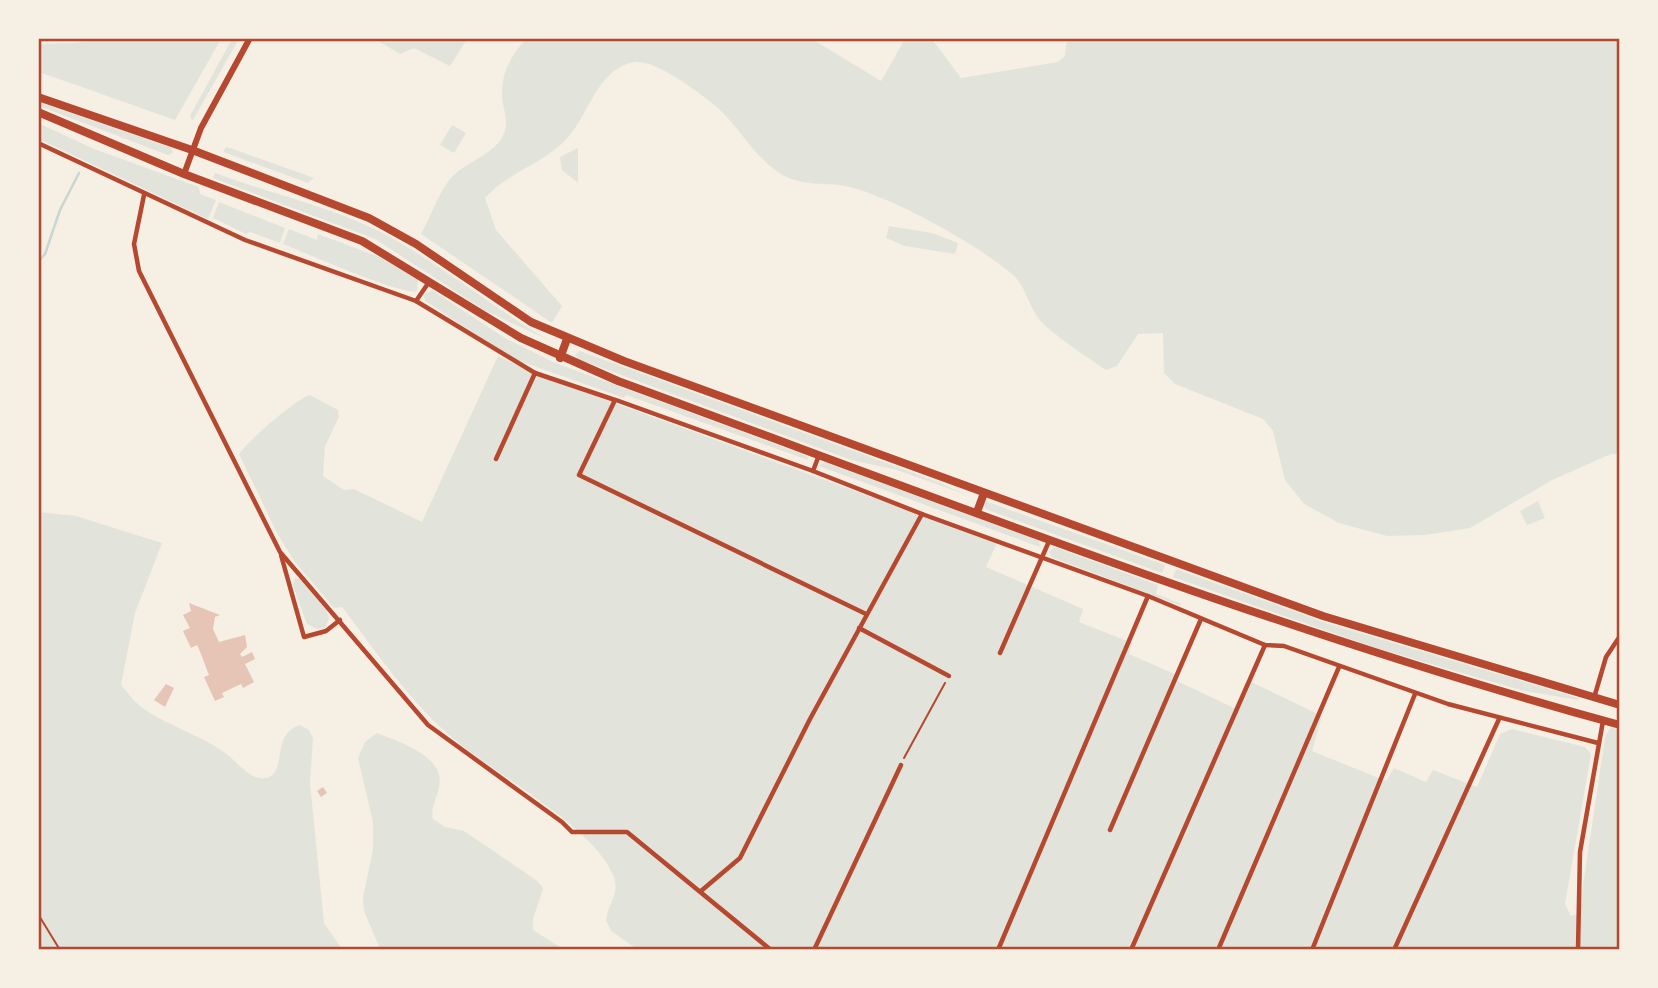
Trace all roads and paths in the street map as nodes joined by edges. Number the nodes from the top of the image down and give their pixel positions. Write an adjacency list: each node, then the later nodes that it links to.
1 (250, 38): 5 (street)
2 (38, 97): 5 (main road)
3 (38, 112): 6 (main road)
4 (38, 143): 7 (street)
5 (192, 150): 6 (street); 10 (main road)
6 (184, 174): 8 (main road)
7 (144, 195): 9 (street); 21 (street)
8 (429, 281): 9 (street); 11 (main road)
9 (416, 301): 12 (street)
10 (567, 339): 11 (main road); 17 (main road)
11 (559, 358): 14 (main road)
12 (535, 373): 13 (street); 15 (street)
13 (615, 400): 16 (street); 24 (street)
14 (820, 454): 16 (street); 18 (main road)
15 (496, 459)
16 (813, 471): 19 (street)
17 (984, 493): 18 (main road); 34 (main road)
18 (977, 512): 20 (main road)
19 (922, 513): 22 (street); 24 (street)
20 (1050, 539): 22 (street); 36 (main road)
21 (280, 552): 26 (street); 26 (street)
22 (1044, 557): 23 (street); 30 (street)
23 (1148, 596): 25 (street); 48 (street)
24 (866, 614): 27 (street)
25 (1201, 619): 29 (street); 42 (street)
26 (340, 620): 43 (street)
27 (859, 628): 32 (street); 43 (street)
28 (1619, 636): 34 (street)
29 (1265, 645): 31 (street); 49 (street)
30 (1000, 653)
31 (1339, 667): 33 (street); 50 (street)
32 (949, 676): 41 (path)
33 (1415, 694): 37 (street); 51 (street)
34 (1594, 698): 35 (main road); 36 (main road)
35 (1619, 705)
36 (1590, 716): 38 (main road)
37 (1499, 719): 40 (street); 52 (street)
38 (1603, 720): 39 (main road); 40 (street)
39 (1619, 725)
40 (1598, 743): 53 (street)
41 (901, 765): 47 (street)
42 (1110, 830)
43 (701, 891): 46 (street)
44 (38, 914): 45 (path)
45 (60, 950)
46 (771, 950)
47 (814, 950)
48 (998, 950)
49 (1131, 950)
50 (1218, 950)
51 (1312, 950)
52 (1394, 950)
53 (1578, 950)

